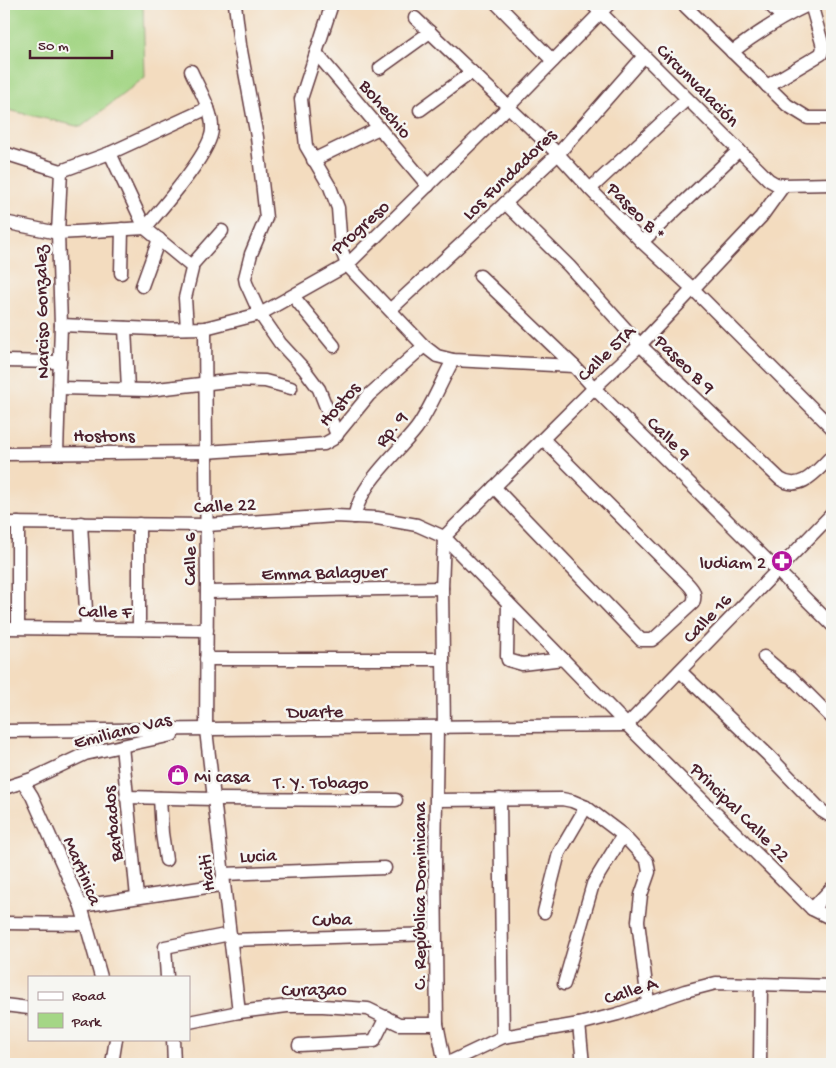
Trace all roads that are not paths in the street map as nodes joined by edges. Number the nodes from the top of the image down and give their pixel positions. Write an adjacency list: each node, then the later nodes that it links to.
1 (235, 4): 51 (street)
2 (332, 4): 12 (street)
3 (497, 4): 14 (street)
4 (683, 4): 11 (street)
5 (769, 4): 8 (street)
6 (810, 4): 8 (street); 18 (street)
7 (600, 7): 13 (street, Circunvalación); 14 (street, Progreso)
8 (782, 17): 11 (street)
9 (415, 18): 10 (street, Paseo B *)
10 (430, 32): 15 (street); 17 (street, Paseo B *)
11 (732, 52): 18 (street)
12 (317, 54): 24 (street, Bohechio); 29 (street)
13 (644, 56): 19 (street, Circunvalación); 28 (street, Los Fundadores)
14 (553, 61): 20 (street, Progreso)
15 (380, 68)
16 (191, 71): 21 (street)
17 (472, 72): 20 (street, Paseo B *); 22 (street)
18 (767, 86): 23 (street)
19 (687, 99): 25 (street, Circunvalación); 34 (street)
20 (508, 107): 28 (street, Paseo B *); 33 (street, Progreso)
21 (208, 108): 27 (street); 37 (street)
22 (420, 110)
23 (832, 118)
24 (379, 128): 29 (street); 33 (street, Bohechio)
25 (739, 150): 32 (street, Circunvalación); 42 (street)
26 (4, 153): 30 (street)
27 (110, 153): 30 (street); 37 (street)
28 (558, 154): 34 (street, Paseo B *); 35 (street, Los Fundadores)
29 (314, 160): 43 (street)
30 (61, 171): 40 (street, Narciso Gonzalez)
31 (832, 184): 32 (street)
32 (784, 185): 48 (street, Calle 5TA)
33 (428, 186): 43 (street, Progreso)
34 (590, 189): 42 (street, Paseo B *)
35 (505, 203): 50 (street, Los Fundadores); 56 (street, Paseo B 9)
36 (4, 222): 40 (street)
37 (145, 228): 38 (street); 41 (street)
38 (122, 229): 40 (street); 45 (street)
39 (222, 231): 44 (street)
40 (58, 233): 52 (street, Narciso Gonzalez)
41 (159, 239): 44 (street); 47 (street)
42 (642, 242): 48 (street, Paseo B *)
43 (347, 265): 49 (street, Progreso); 50 (street)
44 (191, 266): 54 (street)
45 (121, 272)
46 (480, 276): 62 (street, Calle 9)
47 (142, 286)
48 (693, 289): 56 (street, Calle 5TA); 68 (street, Paseo B *)
49 (293, 296): 51 (street, Progreso); 57 (street)
50 (390, 310): 58 (street)
51 (260, 314): 55 (street, Progreso); 69 (street)
52 (61, 325): 53 (street, Progreso); 61 (street, Narciso Gonzalez)
53 (125, 328): 54 (street, Progreso); 67 (street)
54 (187, 328): 55 (street, Progreso)
55 (205, 328): 63 (street, Calle 6)
56 (640, 345): 66 (street, Calle 5TA); 74 (street, Paseo B 9)
57 (334, 346)
58 (424, 346): 60 (street); 69 (street, Hostos)
59 (4, 360): 61 (street)
60 (452, 360): 62 (street); 76 (street, Rp. 9)
61 (60, 362): 64 (street, Narciso Gonzalez)
62 (574, 366): 66 (street, Calle 9)
63 (205, 382): 65 (street); 67 (street); 71 (street, Calle 6)
64 (59, 388): 67 (street); 72 (street, Narciso Gonzalez)
65 (291, 388)
66 (594, 388): 70 (street, Calle 5TA); 84 (street, Calle 9)
67 (128, 389)
68 (832, 428)
69 (337, 435): 71 (street, Hostos)
70 (543, 439): 75 (street, Calle 5TA); 75 (street)
71 (205, 452): 72 (street, Hostons); 82 (street, Calle 6)
72 (56, 453): 73 (street, Hostons)
73 (4, 454)
74 (832, 456)
75 (494, 487): 83 (street, Calle 5TA)
76 (354, 517): 82 (street, Calle 22); 83 (street, Calle 22)
77 (830, 521): 84 (street, Calle 16)
78 (4, 523): 79 (street, Calle 22)
79 (18, 523): 80 (street, Calle 22); 90 (street)
80 (81, 523): 81 (street, Calle 22); 91 (street)
81 (139, 524): 82 (street, Calle 22); 92 (street)
82 (207, 525): 86 (street, Calle 6)
83 (444, 538): 85 (street, C. República Dominicana); 87 (street, Calle 22)
84 (777, 571): 88 (street, Calle 9); 98 (street, Calle 16)
85 (442, 588): 86 (street, Emma Balaguer); 96 (street, C. República Dominicana)
86 (207, 592): 93 (street, Calle 6)
87 (508, 603): 97 (street, Calle 22); 97 (street)
88 (832, 625)
89 (4, 628): 90 (street, Calle F)
90 (18, 628): 91 (street, Calle F)
91 (87, 628): 92 (street, Calle F)
92 (139, 629): 93 (street, Calle F)
93 (206, 630): 95 (street, Calle 6)
94 (764, 657): 99 (street)
95 (206, 659): 96 (street); 102 (street, Calle 6)
96 (443, 659): 101 (street, C. República Dominicana)
97 (563, 659): 100 (street, Principal Calle 22)
98 (680, 671): 100 (street, Calle 16); 114 (street)
99 (832, 718)
100 (627, 725): 101 (street, Duarte); 122 (street, Principal Calle 22)
101 (440, 728): 102 (street, Duarte); 112 (street, C. República Dominicana)
102 (201, 730): 103 (street, Duarte); 104 (street, Emiliano Vas); 109 (street, Haiti)
103 (4, 731)
104 (122, 746): 105 (street, Emiliano Vas); 107 (street, Barbados)
105 (23, 782): 106 (street, Emiliano Vas); 121 (street, Martinica)
106 (4, 788)
107 (126, 797): 108 (street, T. Y. Tobago); 120 (street, Barbados)
108 (160, 798): 109 (street, T. Y. Tobago); 116 (street)
109 (214, 799): 111 (street, T. Y. Tobago); 118 (street, Haiti)
110 (500, 799): 112 (street); 113 (street); 142 (street)
111 (396, 800)
112 (436, 800): 127 (street, C. República Dominicana)
113 (586, 807): 115 (street); 123 (street)
114 (832, 815)
115 (622, 836): 131 (street); 134 (street)
116 (166, 860)
117 (385, 868): 118 (street, Lucia)
118 (224, 874): 120 (street, Lucia); 128 (street, Haiti)
119 (832, 888): 122 (street)
120 (137, 898): 121 (street, Lucia)
121 (81, 906): 126 (street, Martinica)
122 (812, 910): 124 (street, Principal Calle 22)
123 (544, 912)
124 (832, 919)
125 (4, 923): 126 (street)
126 (86, 924): 129 (street, Martinica)
127 (435, 934): 128 (street, Cuba); 140 (street, C. República Dominicana)
128 (230, 937): 130 (street, Cuba); 137 (street, Haiti)
129 (100, 976)
130 (167, 976)
131 (564, 984)
132 (761, 985): 133 (street, Calle A); 134 (street, Calle A); 150 (street)
133 (832, 986)
134 (648, 1002): 141 (street, Calle A)
135 (4, 1006): 136 (street)
136 (28, 1008)
137 (239, 1012): 138 (street, Curazao); 139 (street, Curazao)
138 (386, 1017): 140 (street, Curazao); 145 (street)
139 (190, 1022)
140 (437, 1024): 148 (street, C. República Dominicana)
141 (579, 1024): 142 (street, Calle A); 149 (street)
142 (502, 1037): 148 (street, Calle A)
143 (116, 1040): 146 (street)
144 (173, 1040): 147 (street)
145 (299, 1046)
146 (112, 1064)
147 (174, 1064)
148 (446, 1064)
149 (583, 1064)
150 (760, 1064)

